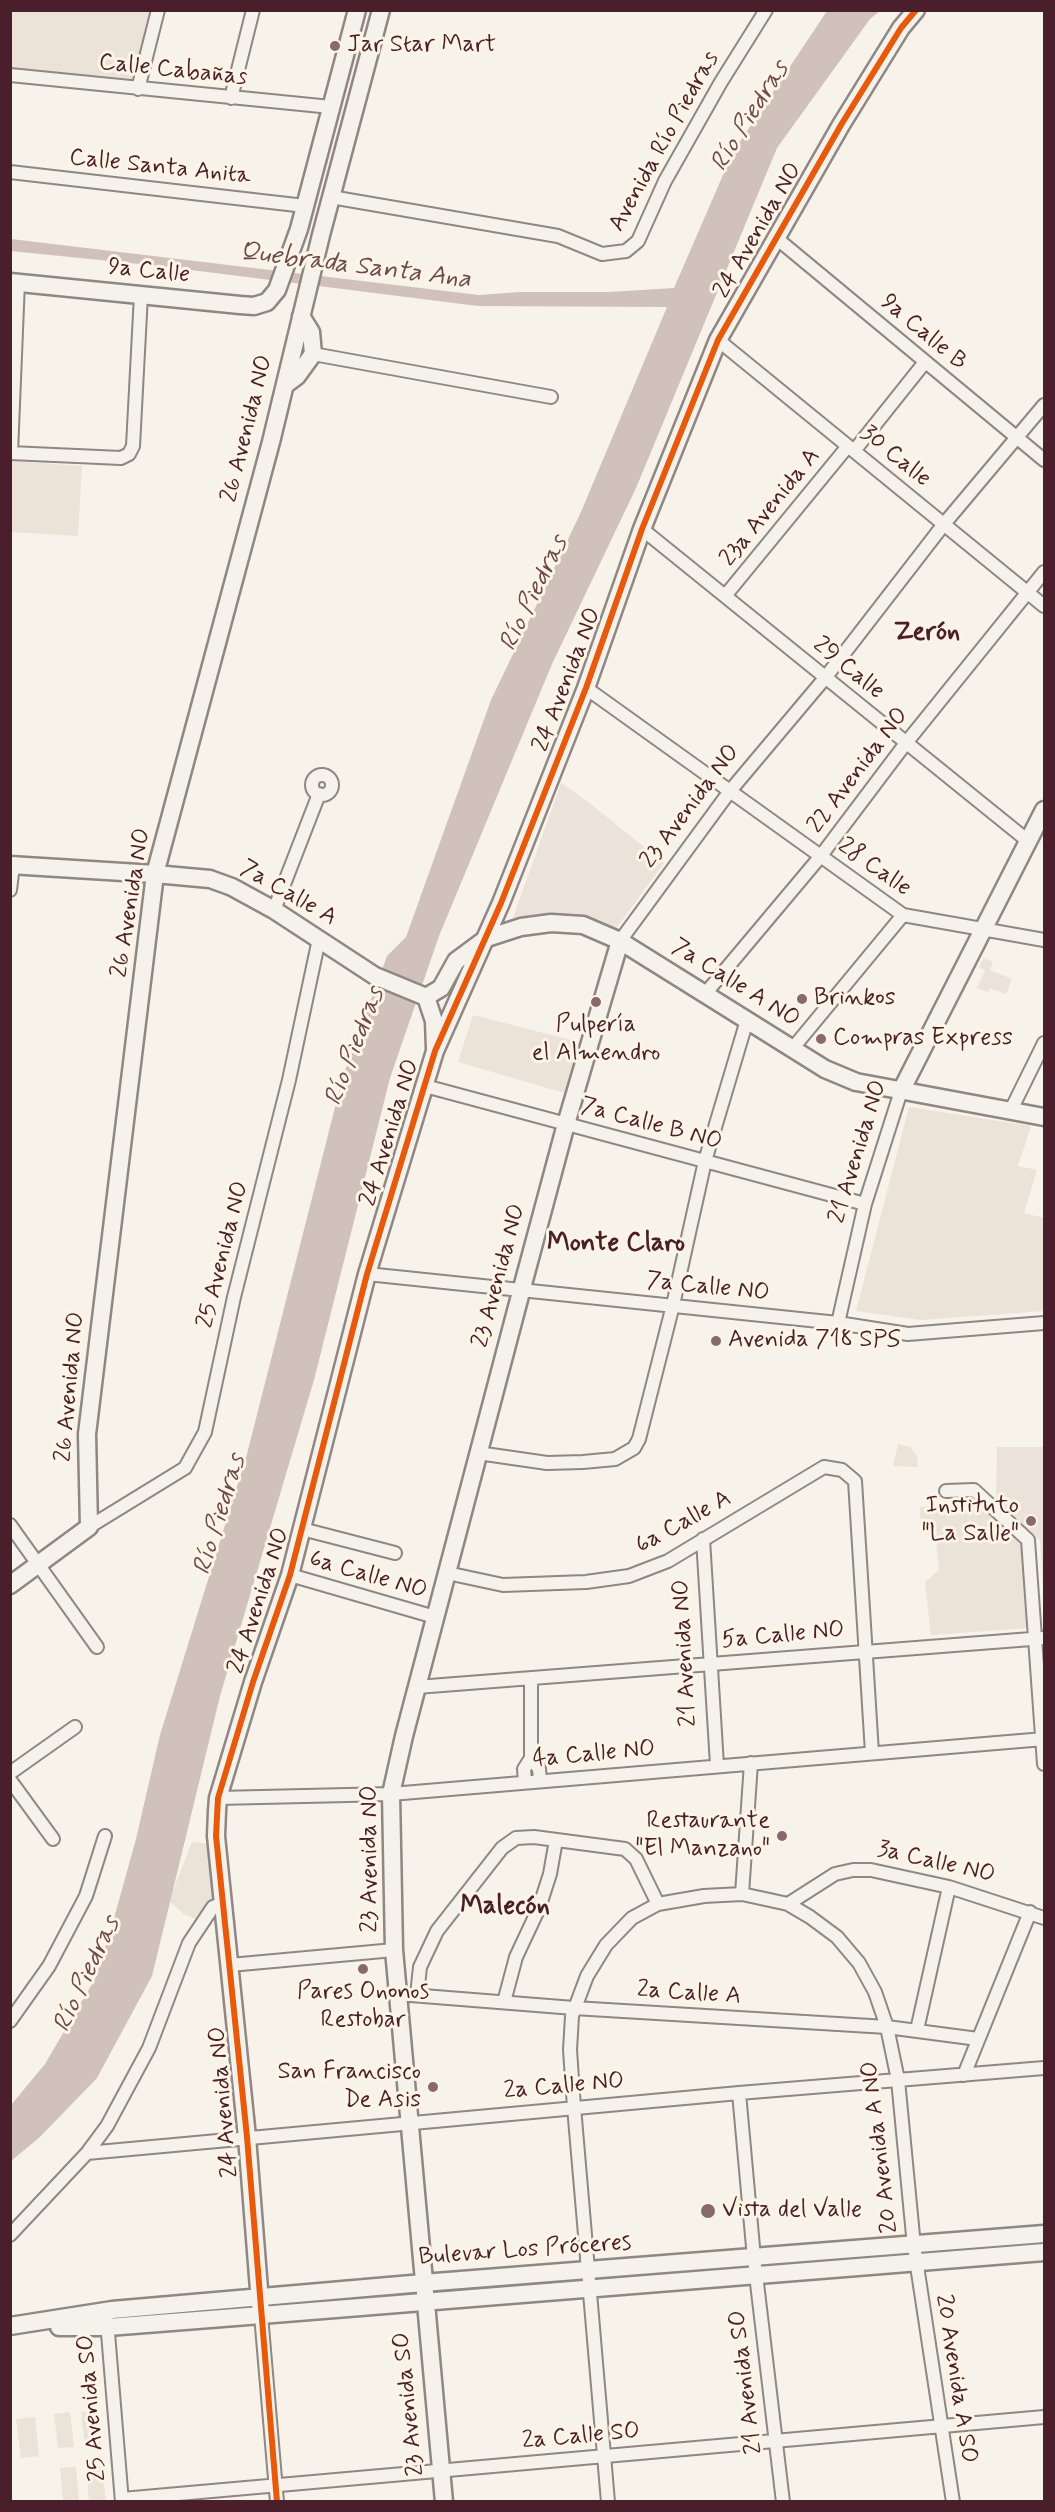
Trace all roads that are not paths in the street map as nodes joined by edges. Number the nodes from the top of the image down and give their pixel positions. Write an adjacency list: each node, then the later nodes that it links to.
1 (158, 10): 8 (street)
2 (253, 10): 9 (street)
3 (357, 10): 10 (street)
4 (381, 10): 12 (street, 26 Avenida NO)
5 (766, 10): 12 (street, Avenida Río Piedras)
6 (916, 10): 14 (street, 24 Avenida NO)
7 (10, 75): 8 (street, Calle Cabañas)
8 (138, 89): 9 (street, Calle Cabañas)
9 (231, 98): 10 (street, Calle Cabañas)
10 (331, 107): 13 (street)
11 (10, 172): 13 (street, Calle Santa Anita)
12 (331, 197): 17 (street, 26 Avenida NO)
13 (305, 206): 16 (street, 9a Calle)
14 (775, 237): 18 (street, 24 Avenida NO); 20 (street, 9a Calle B)
15 (14, 282): 16 (street, 9a Calle); 26 (street)
16 (141, 295): 26 (street)
17 (303, 308): 19 (street); 21 (street, 26 Avenida NO)
18 (718, 340): 25 (street, 30 Calle); 29 (street, 24 Avenida NO)
19 (313, 354): 21 (street); 22 (street)
20 (925, 362): 24 (street, 9a Calle B); 25 (street, 23a Avenida A)
21 (285, 385): 43 (street, 26 Avenida NO)
22 (551, 397)
23 (1044, 405): 24 (street, 23 Avenida NO)
24 (1018, 438): 27 (street, 9a Calle B); 28 (street, 23 Avenida NO)
25 (851, 448): 28 (street, 30 Calle); 32 (street, 23a Avenida A)
26 (11, 453)
27 (1044, 460)
28 (944, 524): 31 (street, 30 Calle); 34 (street, 23 Avenida NO)
29 (642, 530): 32 (street, 29 Calle); 35 (street, 24 Avenida NO)
30 (1044, 572): 31 (street, 22 Avenida NO)
31 (1028, 592): 33 (street, 30 Calle); 36 (street, 22 Avenida NO)
32 (725, 596): 34 (street, 29 Calle)
33 (1044, 606)
34 (825, 678): 36 (street, 29 Calle); 37 (street, 23 Avenida NO)
35 (586, 688): 37 (street, 28 Calle); 48 (street, 24 Avenida NO)
36 (906, 743): 40 (street, 29 Calle); 41 (street, 22 Avenida NO)
37 (730, 791): 41 (street, 28 Calle); 51 (street, 23 Avenida NO)
38 (319, 794): 45 (street)
39 (1044, 810): 40 (street, 21 Avenida NO)
40 (1028, 841): 47 (street, 21 Avenida NO)
41 (820, 856): 46 (street, 28 Calle); 52 (street, 22 Avenida NO)
42 (12, 865): 43 (street, 7a Calle A); 44 (street)
43 (155, 874): 45 (street, 7a Calle A); 73 (street, 26 Avenida NO)
44 (10, 890)
45 (274, 910): 49 (street, 7a Calle A)
46 (903, 915): 47 (street, 28 Calle); 56 (street)
47 (985, 930): 50 (street, 28 Calle); 59 (street, 21 Avenida NO)
48 (487, 938): 51 (street, 7a Calle A NO); 53 (street, 7a Calle A NO); 57 (street, 24 Avenida NO)
49 (319, 939): 53 (street, 7a Calle A); 73 (street, 25 Avenida NO)
50 (1044, 940)
51 (620, 941): 52 (street, 7a Calle A NO); 62 (street, 23 Avenida NO)
52 (705, 994): 54 (street, 7a Calle A NO)
53 (424, 997): 57 (street)
54 (747, 1020): 56 (street, 7a Calle A NO); 63 (street)
55 (1044, 1043): 60 (street)
56 (793, 1048): 59 (street, 7a Calle A NO)
57 (435, 1051): 58 (street, 24 Avenida NO)
58 (425, 1086): 62 (street, 7a Calle B NO); 65 (street, 24 Avenida NO)
59 (901, 1091): 60 (street, 7a Calle A NO); 64 (street, 21 Avenida NO)
60 (1011, 1110): 61 (street, 7a Calle A NO)
61 (1044, 1117)
62 (566, 1124): 63 (street, 7a Calle B NO); 66 (street, 23 Avenida NO)
63 (705, 1161): 64 (street, 7a Calle B NO); 67 (street)
64 (865, 1204): 68 (street, 21 Avenida NO)
65 (367, 1274): 66 (street, 7a Calle NO); 74 (street, 24 Avenida NO)
66 (522, 1288): 67 (street, 7a Calle NO); 70 (street, 23 Avenida NO)
67 (673, 1305): 68 (street, 7a Calle NO); 70 (street)
68 (838, 1323): 69 (street, 7a Calle NO)
69 (1044, 1323)
70 (478, 1454): 78 (street, 23 Avenida NO)
71 (946, 1491): 82 (street)
72 (10, 1525): 77 (street)
73 (89, 1527): 77 (street)
74 (302, 1529): 76 (street); 79 (street, 24 Avenida NO)
75 (703, 1539): 78 (street, 6a Calle A); 84 (street, 6a Calle A); 85 (street, 21 Avenida NO)
76 (395, 1553)
77 (39, 1565): 80 (street); 83 (street)
78 (447, 1573): 81 (street, 23 Avenida NO)
79 (290, 1575): 81 (street, 6a Calle NO); 100 (street, 24 Avenida NO)
80 (10, 1585)
81 (435, 1617): 87 (street, 23 Avenida NO)
82 (1040, 1638): 84 (street, 5a Calle NO); 89 (street)
83 (97, 1647)
84 (865, 1650): 85 (street, 5a Calle NO); 90 (street)
85 (711, 1663): 86 (street, 5a Calle NO); 94 (street, 21 Avenida NO)
86 (531, 1679): 87 (street, 5a Calle NO); 91 (street)
87 (417, 1687): 99 (street, 23 Avenida NO)
88 (75, 1727): 95 (street)
89 (1044, 1739): 90 (street, 4a Calle NO); 93 (street)
90 (872, 1753): 92 (street, 4a Calle NO)
91 (531, 1758): 97 (street); 98 (street)
92 (751, 1763): 94 (street, 4a Calle NO); 105 (street)
93 (1044, 1764)
94 (717, 1765): 97 (street, 4a Calle NO)
95 (10, 1773)
96 (10, 1780): 102 (street)
97 (540, 1781): 98 (street, 4a Calle NO)
98 (525, 1782): 99 (street, 4a Calle NO)
99 (391, 1794): 100 (street, 4a Calle NO); 111 (street, 23 Avenida NO)
100 (218, 1798): 106 (street, 24 Avenida NO)
101 (105, 1836): 117 (street)
102 (53, 1839)
103 (556, 1840): 107 (street); 114 (street); 115 (street)
104 (949, 1887): 108 (street, 3a Calle NO); 109 (street, 3a Calle NO); 119 (street)
105 (742, 1894): 107 (street, 20 Avenida A NO); 108 (street, 20 Avenida A NO)
106 (223, 1903): 112 (street, 24 Avenida NO); 128 (street)
107 (658, 1904): 116 (street, 20 Avenida A NO)
108 (788, 1904): 118 (street, 20 Avenida A NO)
109 (1030, 1912): 110 (street, 3a Calle NO); 120 (street)
110 (1044, 1918)
111 (394, 1950): 112 (street); 113 (street, 23 Avenida NO)
112 (230, 1965): 127 (street, 24 Avenida NO)
113 (398, 1994): 114 (street, 2a Calle A); 126 (street, 23 Avenida NO)
114 (417, 1995): 115 (street, 2a Calle A)
115 (504, 2002): 116 (street, 2a Calle A)
116 (574, 2008): 118 (street, 2a Calle A); 125 (street)
117 (10, 2021)
118 (886, 2027): 119 (street, 2a Calle A); 123 (street, 20 Avenida A NO)
119 (917, 2030): 120 (street, 2a Calle A)
120 (978, 2039): 122 (street)
121 (1044, 2068): 122 (street, 2a Calle NO)
122 (964, 2075): 123 (street, 2a Calle NO)
123 (898, 2080): 124 (street, 2a Calle NO); 132 (street, 20 Avenida A NO)
124 (739, 2093): 125 (street, 2a Calle NO); 133 (street)
125 (574, 2107): 126 (street, 2a Calle NO); 134 (street)
126 (410, 2122): 127 (street, 2a Calle NO); 136 (street, 23 Avenida NO)
127 (247, 2137): 128 (street, 2a Calle NO); 138 (street, 24 Avenida NO)
128 (87, 2152): 130 (street)
129 (1044, 2234): 132 (street, Bulevar Los Próceres)
130 (10, 2235)
131 (1044, 2252): 132 (street, Bulevar Los Próceres)
132 (915, 2254): 133 (street, Bulevar Los Próceres); 135 (street, Bulevar Los Próceres); 144 (street, 20 Avenida A SO)
133 (754, 2258): 134 (street, Bulevar Los Próceres); 135 (street, 21 Avenida SO)
134 (589, 2271): 136 (street, Bulevar Los Próceres); 137 (street)
135 (756, 2276): 137 (street, Bulevar Los Próceres); 145 (street, 21 Avenida SO)
136 (423, 2283): 138 (street, Bulevar Los Próceres); 139 (street, 23 Avenida NO)
137 (590, 2288): 139 (street, Bulevar Los Próceres); 146 (street)
138 (259, 2297): 140 (street, 24 Avenida NO); 141 (street, Bulevar Los Próceres)
139 (424, 2302): 140 (street, Bulevar Los Próceres); 147 (street, 23 Avenida SO)
140 (261, 2315): 141 (street, Bulevar Los Próceres); 148 (street)
141 (107, 2319): 142 (street, Bulevar Los Próceres); 149 (street, 25 Avenida SO)
142 (10, 2327)
143 (1044, 2417): 144 (street, 2a Calle SO)
144 (941, 2427): 145 (street, 2a Calle SO); 154 (street, 20 Avenida A SO)
145 (775, 2441): 146 (street, 2a Calle SO); 153 (street, 21 Avenida SO)
146 (604, 2456): 147 (street, 2a Calle SO); 152 (street)
147 (441, 2471): 148 (street, 2a Calle SO); 151 (street, 23 Avenida SO)
148 (276, 2486): 149 (street, 2a Calle SO); 150 (street)
149 (122, 2500)
150 (277, 2502)
151 (444, 2502)
152 (608, 2502)
153 (783, 2502)
154 (953, 2502)

